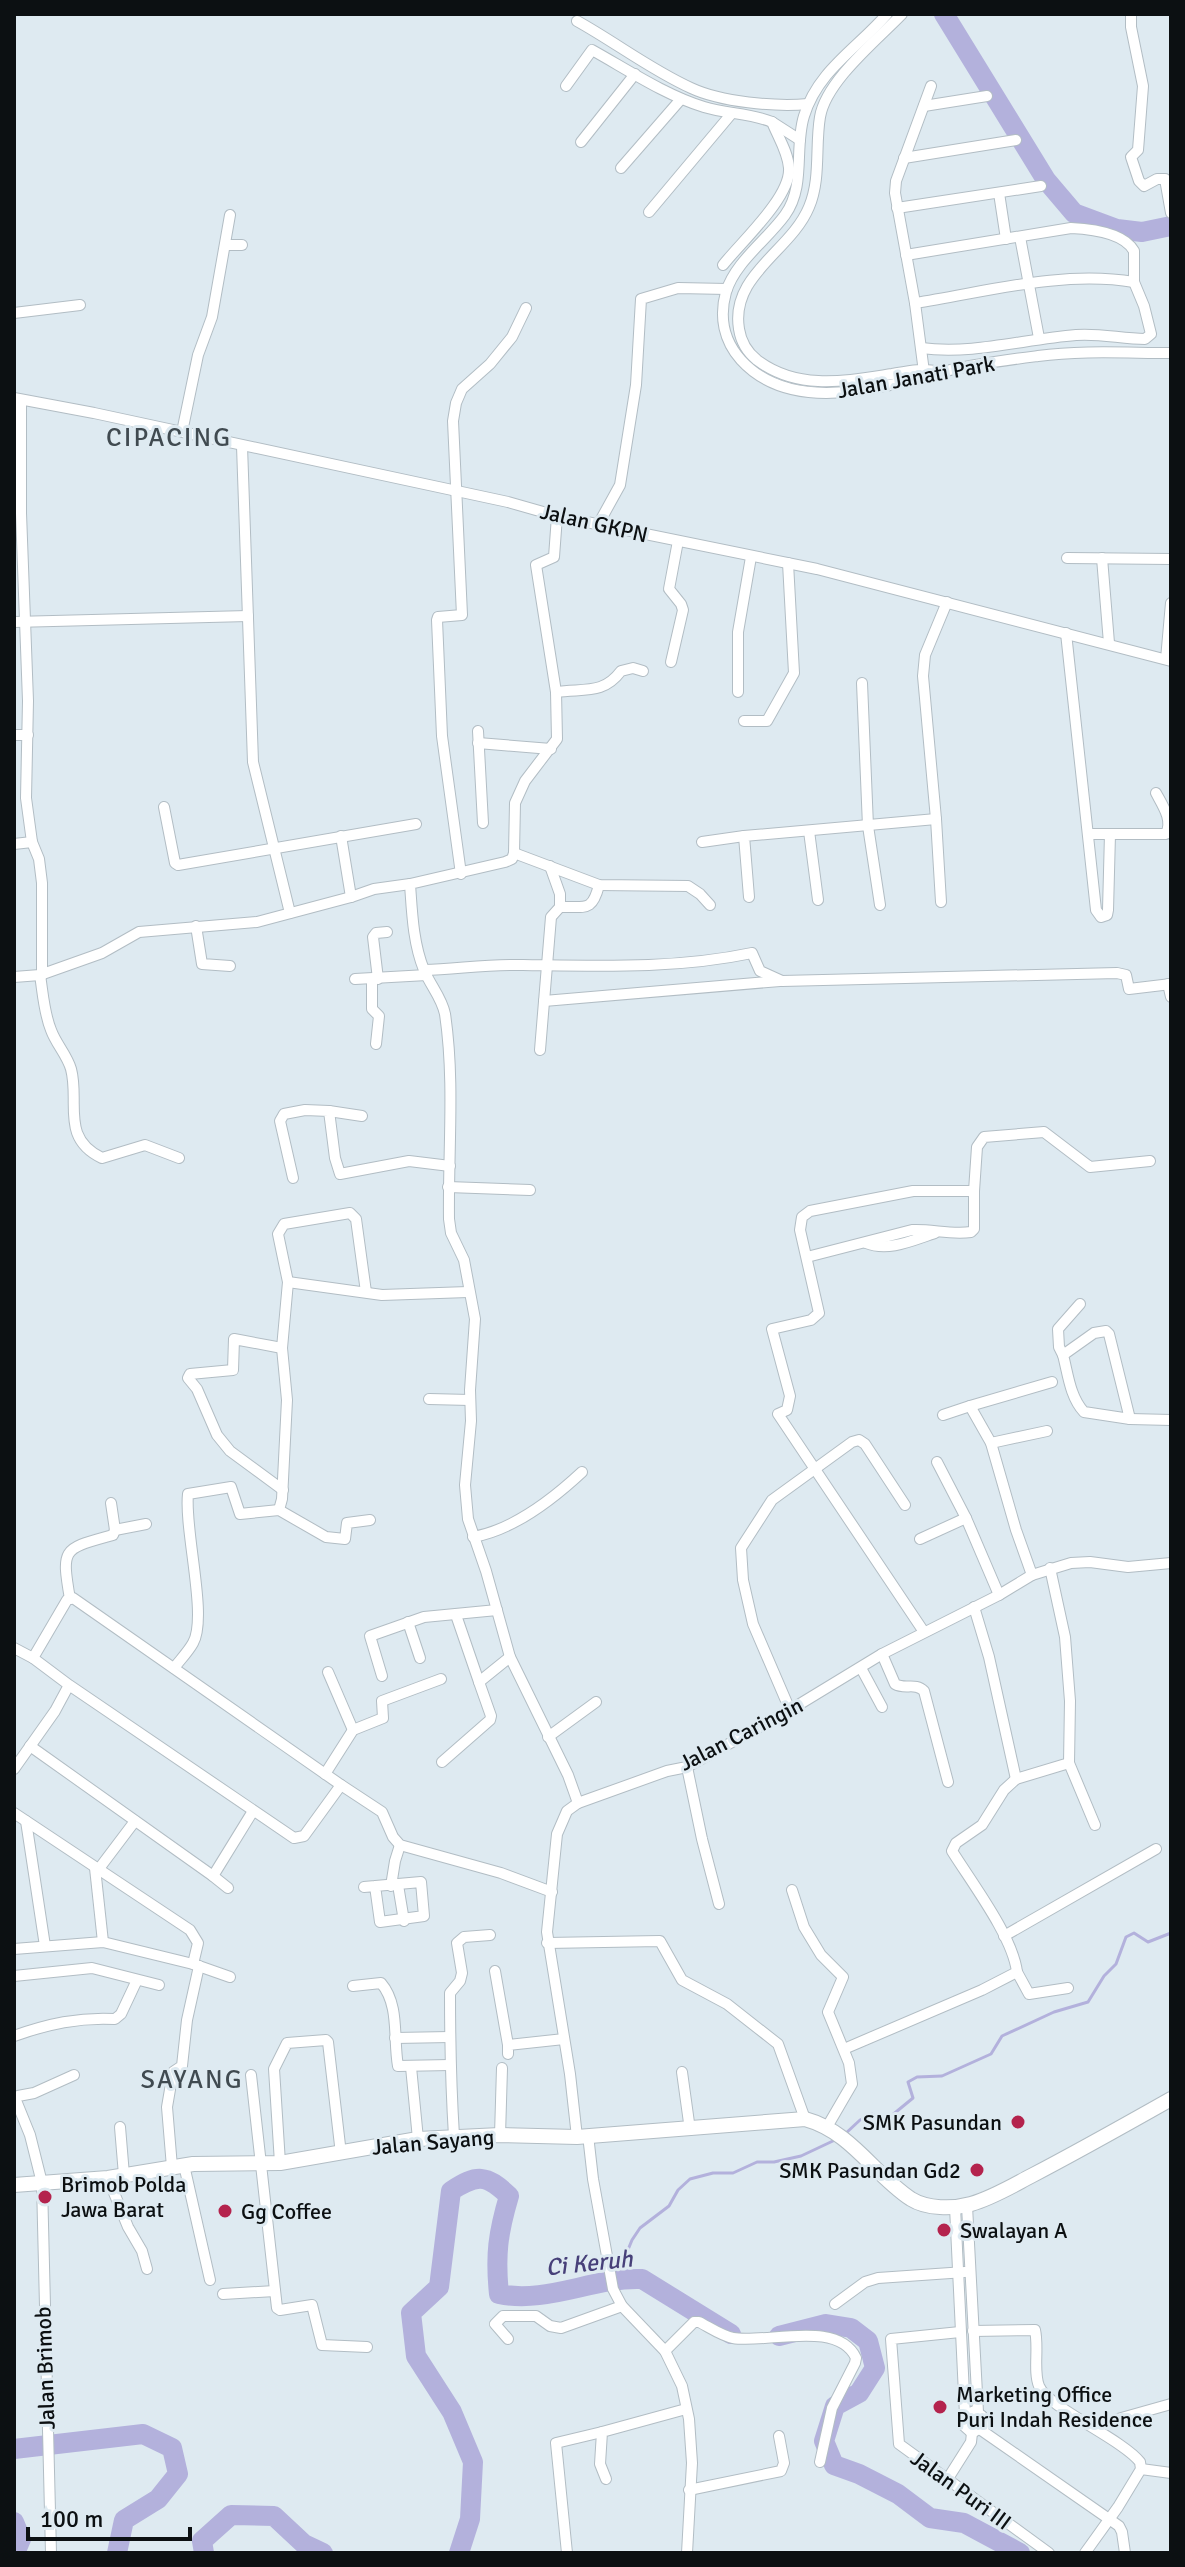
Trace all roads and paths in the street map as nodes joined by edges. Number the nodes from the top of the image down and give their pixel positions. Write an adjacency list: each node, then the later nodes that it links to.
1 (887, 14): 5 (street)
2 (902, 14): 6 (street)
3 (1131, 14): 28 (street)
4 (577, 21): 13 (street)
5 (840, 60): 6 (street); 12 (street)
6 (851, 68): 22 (street)
7 (635, 74): 8 (street); 11 (street); 19 (street)
8 (566, 86)
9 (931, 86): 14 (street)
10 (987, 96): 14 (street)
11 (681, 99): 15 (street); 23 (street)
12 (808, 104): 13 (street); 17 (street)
13 (785, 105): 17 (street)
14 (924, 106): 20 (street)
15 (732, 113): 16 (street); 27 (street)
16 (772, 122): 17 (street); 35 (street)
17 (800, 134): 21 (street)
18 (1016, 140): 20 (street)
19 (581, 142)
20 (904, 158): 26 (street)
21 (800, 166): 22 (street); 38 (street)
22 (816, 166): 46 (street)
23 (621, 168)
24 (1041, 186): 25 (street)
25 (999, 193): 26 (street); 31 (street)
26 (897, 208): 34 (street)
27 (649, 212)
28 (1171, 213)
29 (230, 215): 32 (street)
30 (1020, 237): 31 (street); 36 (street); 37 (street)
31 (1006, 239): 34 (street)
32 (225, 245): 33 (street); 48 (street)
33 (242, 245)
34 (906, 255): 39 (street)
35 (723, 265)
36 (1134, 282): 37 (street); 43 (street)
37 (1030, 285): 39 (street); 43 (street)
38 (722, 288): 46 (street, Jalan Janati Park); 53 (street)
39 (915, 303): 44 (street)
40 (80, 305): 42 (street)
41 (526, 308): 51 (street)
42 (14, 313)
43 (1039, 338): 44 (street)
44 (921, 348): 46 (street)
45 (1171, 353): 46 (street, Jalan Janati Park)
46 (925, 373)
47 (18, 399): 48 (street, Jalan GKPN); 50 (street)
48 (182, 432): 49 (street, Jalan GKPN)
49 (242, 446): 51 (street, Jalan GKPN); 62 (street)
50 (18, 488): 64 (street)
51 (458, 493): 52 (street, Jalan GKPN); 94 (street)
52 (557, 516): 53 (street, Jalan GKPN); 71 (street)
53 (599, 523): 54 (street, Jalan GKPN)
54 (678, 541): 55 (street, Jalan GKPN); 68 (street)
55 (751, 557): 59 (street, Jalan GKPN); 72 (street)
56 (1067, 558): 57 (street)
57 (1102, 558): 58 (street); 66 (street)
58 (1171, 559)
59 (788, 563): 60 (street, Jalan GKPN); 73 (street)
60 (947, 602): 65 (street, Jalan GKPN); 79 (street)
61 (1171, 603): 67 (street)
62 (248, 616): 64 (street); 91 (street)
63 (14, 622): 64 (street)
64 (26, 622): 75 (street)
65 (1066, 633): 66 (street, Jalan GKPN); 84 (street)
66 (1109, 643): 67 (street, Jalan GKPN)
67 (1168, 660)
68 (671, 662)
69 (643, 671): 71 (street)
70 (862, 683): 82 (street)
71 (556, 692): 76 (street)
72 (738, 692)
73 (744, 721)
74 (14, 735): 75 (street)
75 (28, 735): 88 (street)
76 (551, 749): 80 (street); 92 (street)
77 (1156, 793): 85 (street)
78 (164, 807): 91 (street)
79 (936, 819): 82 (street); 100 (street)
80 (483, 823)
81 (416, 824): 86 (street)
82 (868, 826): 83 (street); 102 (street)
83 (809, 831): 87 (street); 99 (street)
84 (1088, 834): 85 (street); 85 (street)
85 (1110, 834)
86 (341, 836): 91 (street); 97 (street)
87 (744, 836): 89 (street); 98 (street)
88 (32, 842): 90 (street); 110 (street)
89 (702, 842)
90 (14, 844)
91 (275, 848): 104 (street)
92 (514, 853): 93 (street); 94 (street)
93 (550, 866): 96 (street); 103 (street)
94 (461, 874): 95 (street)
95 (410, 884): 97 (street); 109 (street)
96 (599, 885): 101 (street); 103 (street)
97 (351, 897): 104 (street)
98 (749, 897)
99 (818, 900)
100 (941, 902)
101 (710, 905)
102 (880, 905)
103 (560, 907): 108 (street)
104 (290, 913): 105 (street)
105 (196, 926): 107 (street); 110 (street)
106 (387, 932): 113 (street)
107 (230, 966)
108 (546, 966): 109 (street); 114 (street); 117 (street)
109 (425, 973): 113 (street); 124 (street)
110 (41, 975): 111 (street); 122 (street)
111 (14, 977)
112 (355, 979): 113 (street)
113 (375, 979): 118 (street)
114 (782, 981): 115 (street); 117 (street)
115 (1169, 984): 116 (street)
116 (1171, 997)
117 (544, 1001): 119 (street)
118 (376, 1044)
119 (540, 1050)
120 (329, 1111): 121 (street); 124 (street); 125 (street)
121 (362, 1116)
122 (179, 1158)
123 (1150, 1161): 128 (street)
124 (450, 1166): 126 (street)
125 (293, 1178)
126 (448, 1187): 127 (street); 132 (street)
127 (530, 1190)
128 (974, 1191): 129 (street); 129 (street)
129 (807, 1257): 146 (street)
130 (288, 1282): 131 (street); 131 (street); 134 (street)
131 (366, 1292): 132 (street)
132 (468, 1292): 138 (street)
133 (1080, 1304): 135 (street)
134 (282, 1348): 148 (street); 148 (street)
135 (1063, 1355): 141 (street); 141 (street)
136 (1052, 1382): 139 (street)
137 (429, 1399): 138 (street)
138 (470, 1400): 156 (street)
139 (970, 1406): 140 (street); 144 (street)
140 (943, 1415)
141 (1130, 1419): 142 (street)
142 (1171, 1420)
143 (1047, 1431): 144 (street)
144 (991, 1443): 160 (street)
145 (937, 1462): 152 (street)
146 (815, 1468): 150 (street); 167 (street); 182 (street)
147 (582, 1472): 156 (street)
148 (283, 1490): 151 (street)
149 (111, 1503): 155 (street)
150 (905, 1505)
151 (279, 1510): 153 (street); 173 (street)
152 (966, 1518): 157 (street); 161 (street)
153 (370, 1520)
154 (146, 1524): 155 (street)
155 (115, 1530): 162 (street)
156 (473, 1537): 164 (street)
157 (920, 1539)
158 (1171, 1563): 159 (street, Jalan Caringin)
159 (1050, 1568): 160 (street, Jalan Caringin); 187 (street)
160 (1032, 1575): 161 (street, Jalan Caringin)
161 (999, 1595): 163 (street, Jalan Caringin)
162 (70, 1599): 171 (street); 173 (street)
163 (974, 1607): 167 (street, Jalan Caringin); 191 (street)
164 (497, 1610): 165 (street); 170 (street)
165 (456, 1615): 166 (street); 178 (street)
166 (408, 1622): 172 (street); 176 (street)
167 (924, 1632): 169 (street, Jalan Caringin)
168 (14, 1648): 171 (street)
169 (882, 1654): 174 (street, Jalan Caringin); 192 (street)
170 (510, 1657): 178 (street); 184 (street)
171 (33, 1658): 179 (street)
172 (420, 1658)
173 (174, 1668): 190 (street)
174 (861, 1668): 181 (street); 182 (street, Jalan Caringin)
175 (328, 1672): 183 (street)
176 (382, 1676)
177 (441, 1679): 183 (street)
178 (479, 1682): 186 (street)
179 (69, 1685): 185 (street); 195 (street)
180 (596, 1702): 184 (street)
181 (882, 1707)
182 (790, 1710): 188 (street, Jalan Caringin)
183 (353, 1730): 190 (street)
184 (548, 1737): 194 (street)
185 (30, 1746): 189 (street); 198 (street)
186 (442, 1762)
187 (1069, 1763): 191 (street); 199 (street)
188 (687, 1767): 194 (street, Jalan Caringin); 208 (street)
189 (14, 1769)
190 (325, 1774): 193 (street)
191 (1016, 1779): 211 (street)
192 (948, 1782)
193 (341, 1785): 195 (street); 200 (street)
194 (578, 1803): 207 (street)
195 (253, 1811): 203 (street)
196 (14, 1813): 197 (street)
197 (26, 1821): 202 (street); 214 (street)
198 (135, 1821): 202 (street); 203 (street)
199 (1095, 1825)
200 (400, 1845): 204 (street); 207 (street)
201 (1156, 1849): 211 (street)
202 (97, 1869): 212 (street); 216 (street)
203 (213, 1876): 205 (street)
204 (395, 1885): 209 (street); 209 (street); 209 (street)
205 (228, 1888)
206 (792, 1890): 229 (street)
207 (552, 1892): 213 (street)
208 (719, 1904)
209 (404, 1921)
210 (490, 1935): 226 (street)
211 (1004, 1936): 218 (street)
212 (103, 1942): 214 (street); 216 (street)
213 (547, 1943): 228 (street); 238 (street)
214 (45, 1946): 215 (street)
215 (14, 1949)
216 (196, 1965): 220 (street); 249 (street)
217 (495, 1971): 228 (street)
218 (1017, 1972): 224 (street); 229 (street)
219 (14, 1976): 221 (street)
220 (230, 1977)
221 (137, 1980): 222 (street); 225 (street)
222 (159, 1985)
223 (353, 1986): 227 (street)
224 (1068, 1988)
225 (14, 2036)
226 (450, 2037): 227 (street); 230 (street)
227 (395, 2038): 231 (street)
228 (564, 2039): 244 (street)
229 (844, 2049): 241 (street)
230 (450, 2065): 231 (street); 243 (street)
231 (411, 2067): 245 (street)
232 (502, 2068): 242 (street)
233 (682, 2072): 240 (street)
234 (74, 2075): 236 (street)
235 (251, 2075): 247 (street)
236 (16, 2099): 252 (street, Jalan Brimob)
237 (1171, 2099): 254 (main road)
238 (805, 2119): 240 (main road, Jalan Sayang); 241 (main road, Jalan Sayang)
239 (120, 2127): 250 (street)
240 (690, 2130): 244 (main road, Jalan Sayang)
241 (836, 2133): 254 (main road)
242 (500, 2135): 243 (main road, Jalan Sayang); 244 (main road, Jalan Sayang)
243 (454, 2136): 245 (main road, Jalan Sayang)
244 (582, 2136): 262 (street)
245 (418, 2139): 246 (main road, Jalan Sayang)
246 (341, 2154): 248 (main road, Jalan Sayang); 248 (street)
247 (263, 2163): 248 (main road, Jalan Sayang); 249 (main road, Jalan Sayang); 259 (street)
248 (280, 2163)
249 (178, 2166): 250 (main road, Jalan Sayang); 258 (street)
250 (124, 2175): 251 (main road, Jalan Sayang)
251 (108, 2178): 252 (main road, Jalan Sayang); 255 (street)
252 (38, 2179): 253 (main road, Jalan Sayang); 276 (street, Jalan Brimob)
253 (14, 2185)
254 (961, 2206): 256 (street); 257 (street)
255 (147, 2269)
256 (959, 2272): 257 (street); 261 (street); 264 (street)
257 (971, 2272): 263 (street)
258 (210, 2280)
259 (275, 2291): 260 (street); 266 (street)
260 (223, 2294)
261 (835, 2304)
262 (622, 2306): 265 (street); 267 (street)
263 (973, 2331): 270 (street); 272 (street)
264 (960, 2332): 271 (street); 281 (street, Jalan Puri III)
265 (508, 2339)
266 (367, 2347)
267 (665, 2351): 269 (street); 277 (street)
268 (1171, 2404): 272 (street)
269 (686, 2409): 273 (street); 282 (street)
270 (978, 2412): 271 (street); 274 (street)
271 (965, 2415): 274 (street)
272 (1093, 2426): 278 (street)
273 (602, 2432): 280 (street); 286 (street)
274 (976, 2432): 281 (street); 283 (street)
275 (779, 2436): 282 (street)
276 (45, 2452): 284 (street, Jalan Brimob); 285 (street, Jalan Brimob)
277 (820, 2462)
278 (1141, 2469): 279 (street); 283 (street)
279 (1171, 2473)
280 (606, 2479)
281 (947, 2480): 288 (street, Jalan Puri III)
282 (689, 2490): 287 (street)
283 (1110, 2520): 289 (street); 290 (street)
284 (45, 2553)
285 (51, 2553)
286 (567, 2553)
287 (687, 2553)
288 (1049, 2553)
289 (1085, 2553)
290 (1125, 2553)

